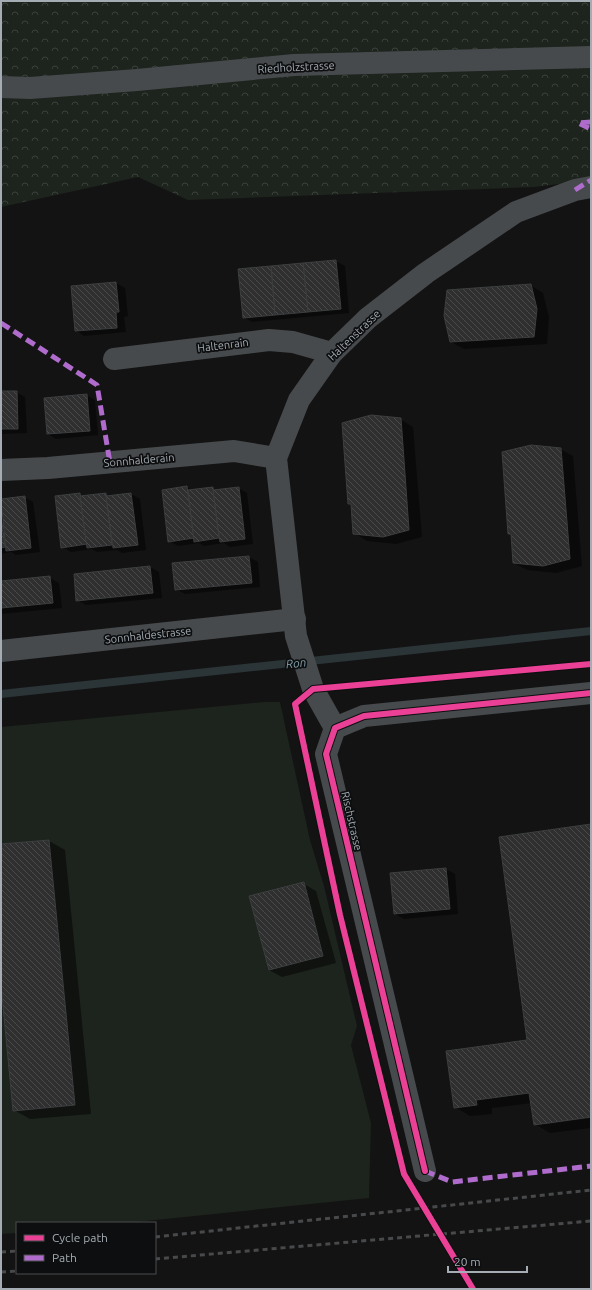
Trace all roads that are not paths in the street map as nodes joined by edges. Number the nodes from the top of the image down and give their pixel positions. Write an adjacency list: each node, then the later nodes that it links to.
1 (591, 58): 2 (street, Riedholzstrasse)
2 (1, 87)
3 (591, 187): 4 (street, Haltenstrasse)
4 (332, 353): 5 (street, Haltenrain); 6 (street, Haltenstrasse)
5 (114, 358)
6 (276, 458): 7 (street, Sonnhalderain); 8 (street, Haltenstrasse)
7 (1, 470)
8 (296, 628): 9 (street, Sonnhaldestrasse); 11 (street, Haltenstrasse)
9 (1, 651)
10 (591, 693): 11 (street)
11 (335, 728): 12 (street, Rischstrasse)
12 (425, 1171)

